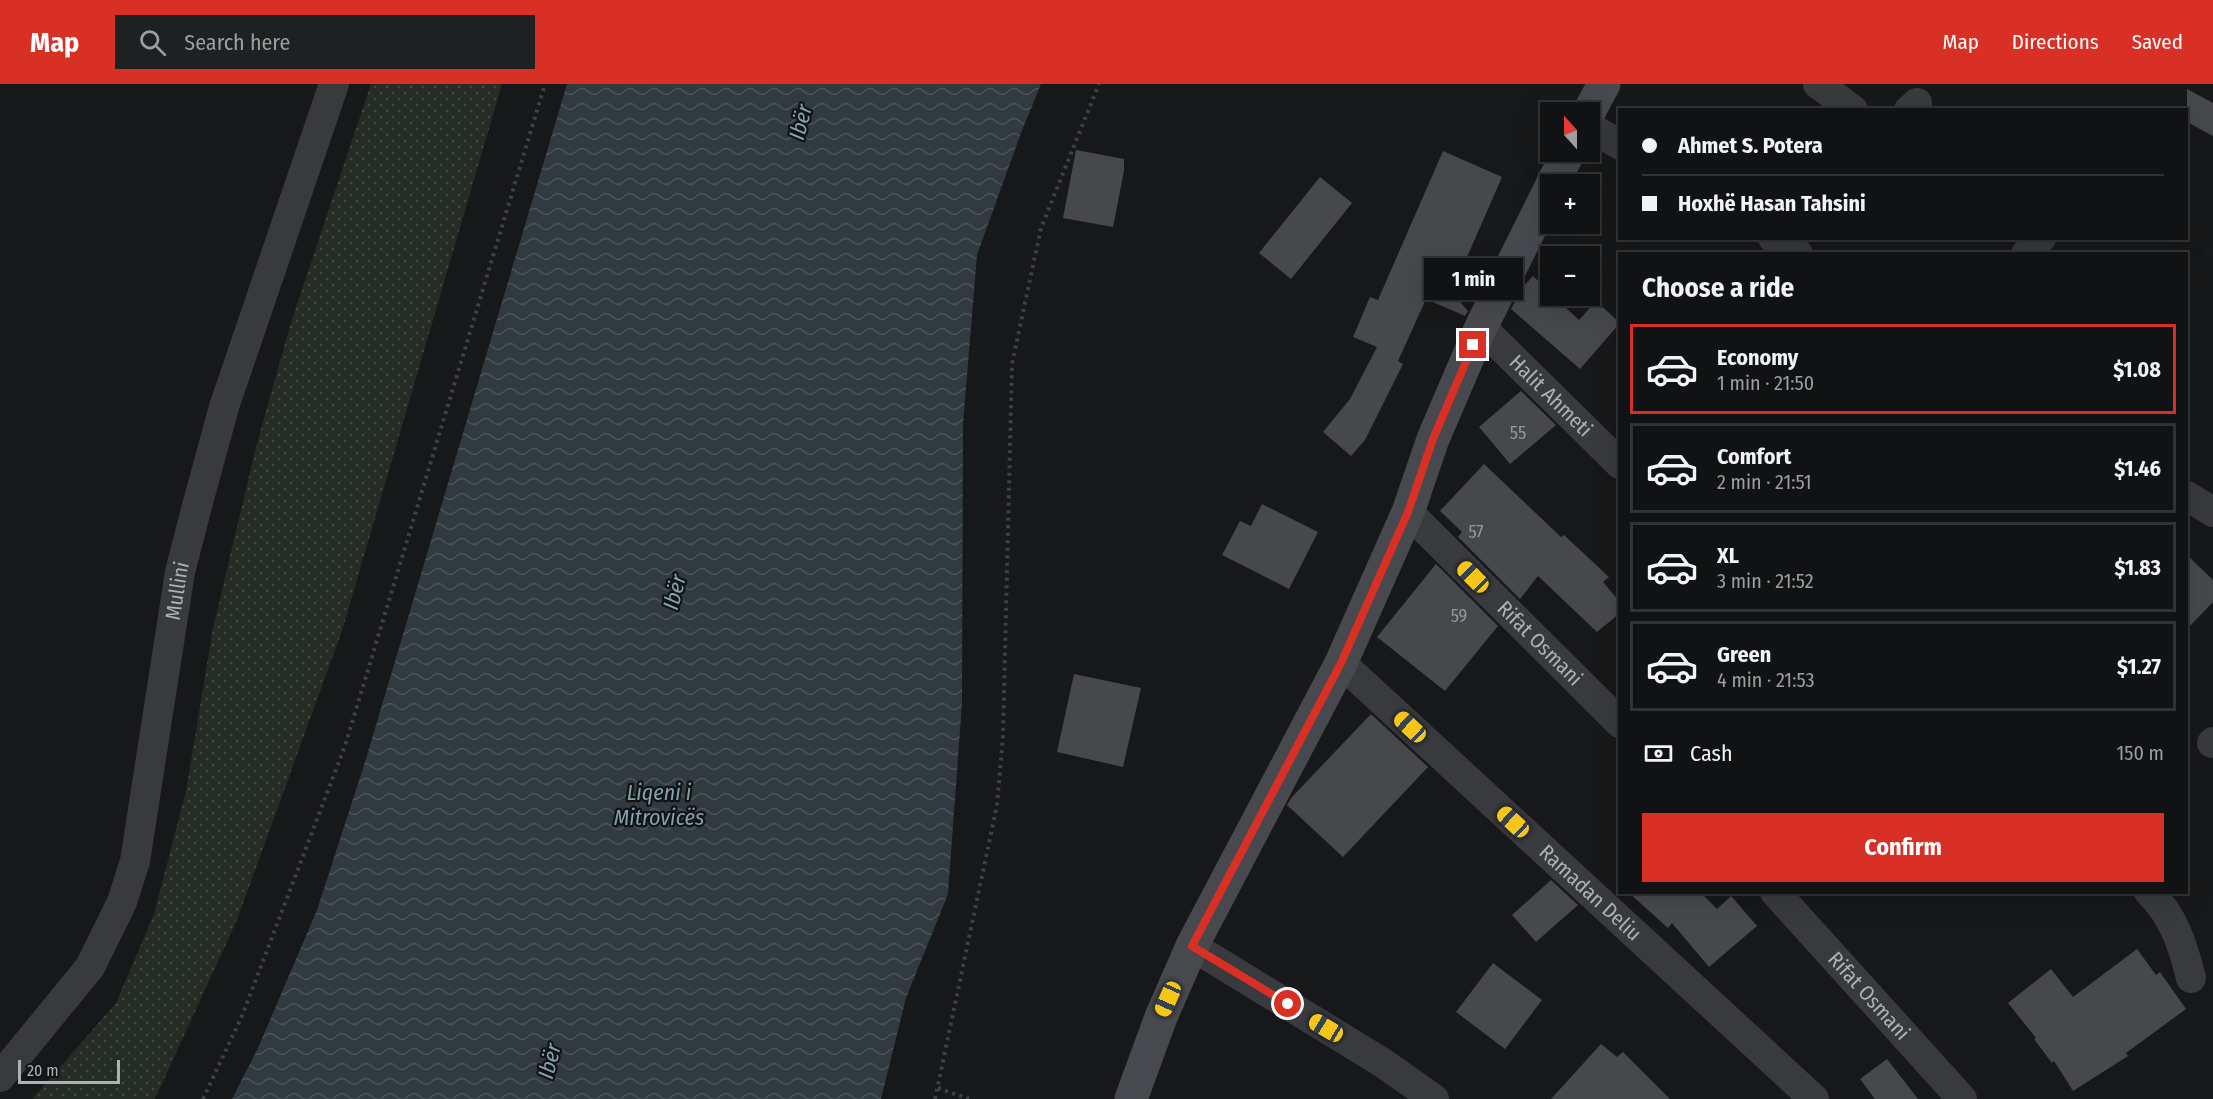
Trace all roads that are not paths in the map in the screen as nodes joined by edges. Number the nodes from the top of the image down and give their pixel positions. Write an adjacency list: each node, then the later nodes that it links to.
1 (334, 84): 24 (street, Mullini)
2 (1604, 84): 4 (street)
3 (1818, 84): 5 (street)
4 (1594, 102)
5 (1850, 108)
6 (1600, 133): 7 (street)
7 (1618, 144)
8 (1540, 210): 13 (street)
9 (1776, 240): 11 (street)
10 (2039, 240): 12 (street)
11 (1795, 252)
12 (2028, 252)
13 (1481, 327): 14 (street, Halit Ahmeti); 16 (street)
14 (1618, 462)
15 (2188, 497): 17 (street)
16 (1408, 512): 18 (street); 19 (street, Rifat Osmani)
17 (2213, 512)
18 (1341, 663): 22 (street); 27 (street, Ramadan Deliu)
19 (1618, 721)
20 (1777, 894): 28 (street, Rifat Osmani)
21 (2150, 894): 23 (street)
22 (1192, 946): 25 (street); 26 (street)
23 (2191, 978)
24 (0, 1077)
25 (1131, 1099)
26 (1434, 1099)
27 (1814, 1099)
28 (1962, 1099)

